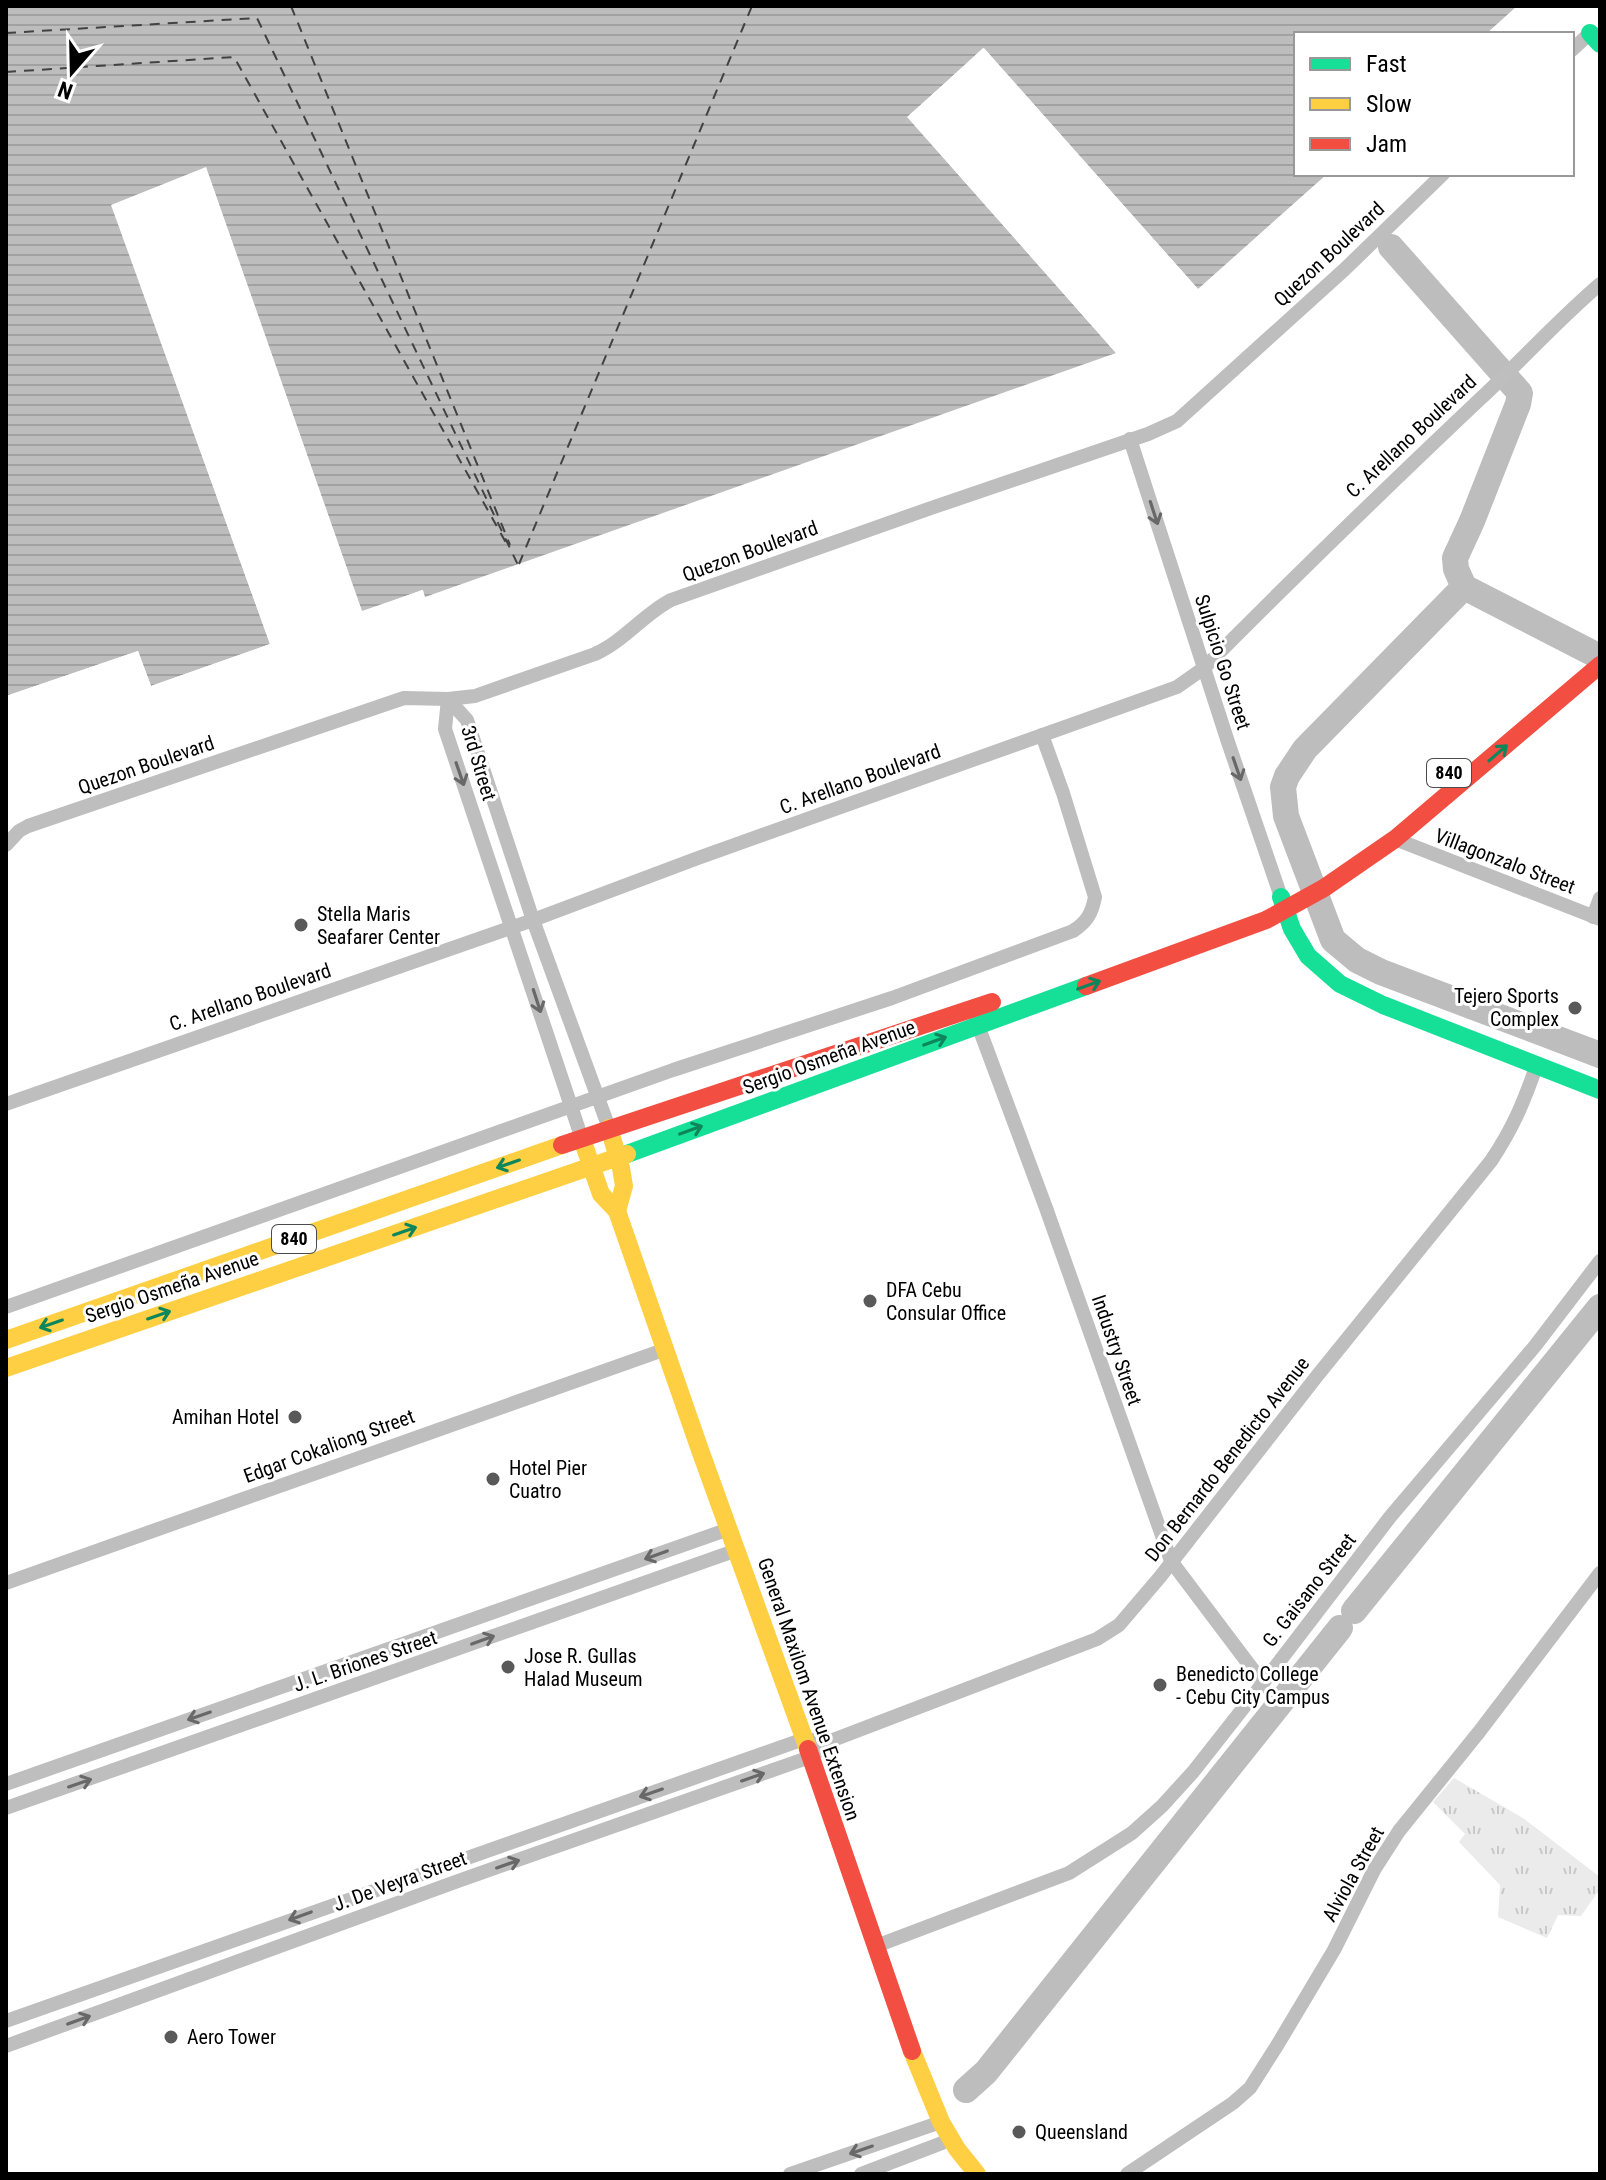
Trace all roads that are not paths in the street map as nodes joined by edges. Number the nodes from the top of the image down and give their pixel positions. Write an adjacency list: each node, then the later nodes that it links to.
1 (1595, 39): 2 (street)
2 (1574, 49)
3 (1441, 176): 5 (street, Quezon Boulevard)
4 (1600, 284): 7 (street, C. Arellano Boulevard)
5 (1130, 439): 7 (street, Sulpicio Go Street, one-way to 7); 9 (street, Quezon Boulevard)
6 (1595, 658): 8 (main road, Sergio Osmeña Avenue / 840)
7 (1204, 668): 10 (street, C. Arellano Boulevard); 15 (street, Sulpicio Go Street, one-way to 15)
8 (1579, 672): 11 (main road, Sergio Osmeña Avenue / 840, one-way to 8); 13 (main road, Sergio Osmeña Avenue / 840)
9 (448, 699): 12 (street, Quezon Boulevard); 17 (street, 3rd Street); 18 (street, 3rd Street, one-way to 18)
10 (1042, 735): 17 (street, C. Arellano Boulevard); 22 (street)
11 (1395, 839): 13 (main road, Sergio Osmeña Avenue / 840); 16 (street, Villagonzalo Street)
12 (6, 845)
13 (1322, 881): 15 (main road, Sergio Osmeña Avenue / 840)
14 (1600, 898): 16 (street)
15 (1283, 904): 19 (main road, Sergio Osmeña Avenue / 840); 20 (main road)
16 (1596, 918)
17 (533, 920): 18 (street, C. Arellano Boulevard); 22 (street, 3rd Street)
18 (512, 927): 23 (street, C. Arellano Boulevard); 24 (street, 3rd Street, one-way to 24)
19 (975, 1017): 25 (main road, Sergio Osmeña Avenue / 840); 27 (main road, Sergio Osmeña Avenue / 840, one-way to 19); 37 (street, Industry Street)
20 (1537, 1064): 21 (main road); 37 (street, Don Bernardo Benedicto Avenue)
21 (1600, 1090)
22 (597, 1097): 24 (street); 25 (street, 3rd Street)
23 (6, 1104)
24 (571, 1106): 26 (street, 3rd Street); 31 (street)
25 (609, 1128): 26 (main road, Sergio Osmeña Avenue / 840); 27 (main road, General Maxilom Avenue Extension)
26 (582, 1139): 28 (main road, General Maxilom Avenue Extension); 32 (main road, Sergio Osmeña Avenue / 840, one-way to 32)
27 (618, 1157): 28 (main road, Sergio Osmeña Avenue / 840); 29 (main road, General Maxilom Avenue Extension)
28 (591, 1167): 29 (main road, General Maxilom Avenue Extension); 34 (main road, Sergio Osmeña Avenue / 840, one-way to 28)
29 (617, 1211): 33 (main road, General Maxilom Avenue Extension)
30 (1600, 1261): 42 (street, G. Gaisano Street)
31 (6, 1307)
32 (6, 1340)
33 (666, 1349): 35 (main road, General Maxilom Avenue Extension); 39 (street, Edgar Cokaliong Street)
34 (6, 1368)
35 (729, 1529): 36 (main road, General Maxilom Avenue Extension); 40 (street, J. L. Briones Street, one-way to 40)
36 (737, 1550): 41 (street, J. L. Briones Street, one-way to 36); 45 (main road, General Maxilom Avenue Extension)
37 (1171, 1561): 42 (street, Industry Street); 45 (street, Don Bernardo Benedicto Avenue)
38 (1600, 1573): 57 (street, Alviola Street)
39 (6, 1583)
40 (434, 1634): 41 (street); 43 (street, J. L. Briones Street)
41 (442, 1655): 44 (street, J. L. Briones Street)
42 (1263, 1683): 50 (street, G. Gaisano Street)
43 (246, 1700): 44 (street); 46 (street, J. L. Briones Street, one-way to 46)
44 (253, 1722): 47 (street, J. L. Briones Street, one-way to 44)
45 (807, 1748): 48 (street, J. De Veyra Street, one-way to 48); 49 (street, J. De Veyra Street, one-way to 45); 50 (main road, General Maxilom Avenue Extension)
46 (6, 1784)
47 (6, 1808)
48 (453, 1862): 49 (street); 51 (street, J. De Veyra Street, one-way to 51)
49 (458, 1881): 52 (street, J. De Veyra Street, one-way to 49)
50 (876, 1946): 53 (main road, General Maxilom Avenue Extension)
51 (6, 2021)
52 (6, 2046)
53 (945, 2129): 54 (street, one-way to 54); 55 (street); 56 (main road, General Maxilom Avenue Extension)
54 (790, 2174)
55 (861, 2174)
56 (977, 2174)
57 (1127, 2174)

